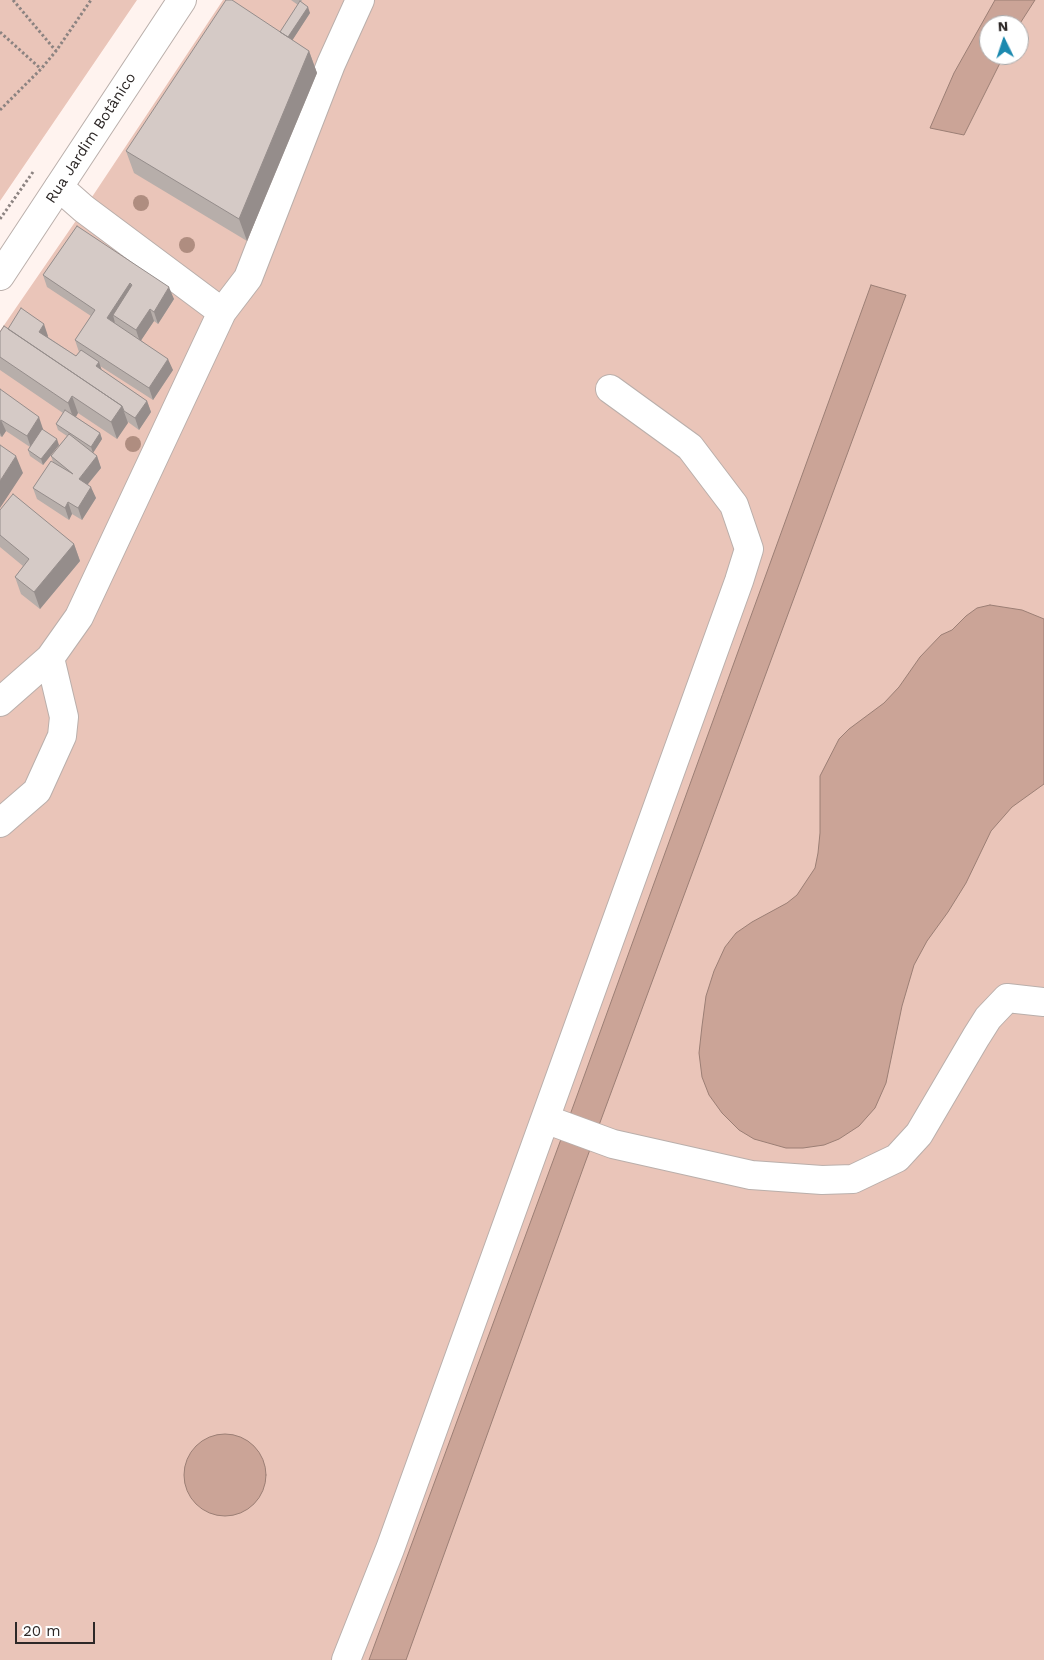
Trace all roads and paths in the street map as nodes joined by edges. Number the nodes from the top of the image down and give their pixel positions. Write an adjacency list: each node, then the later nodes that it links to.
1 (13, 0): 6 (path)
2 (91, 0): 6 (path)
3 (182, 0): 9 (main road, Rua Jardim Botânico)
4 (360, 0): 11 (main road)
5 (0, 32): 7 (path)
6 (56, 51): 7 (path)
7 (41, 70): 8 (path)
8 (0, 110)
9 (59, 187): 10 (main road, Rua Jardim Botânico); 11 (main road)
10 (0, 276)
11 (222, 312): 13 (main road)
12 (610, 389): 17 (main road)
13 (50, 658): 14 (main road); 15 (main road)
14 (0, 702)
15 (0, 823)
16 (1044, 1002): 17 (main road)
17 (550, 1121): 18 (main road)
18 (346, 1660)

